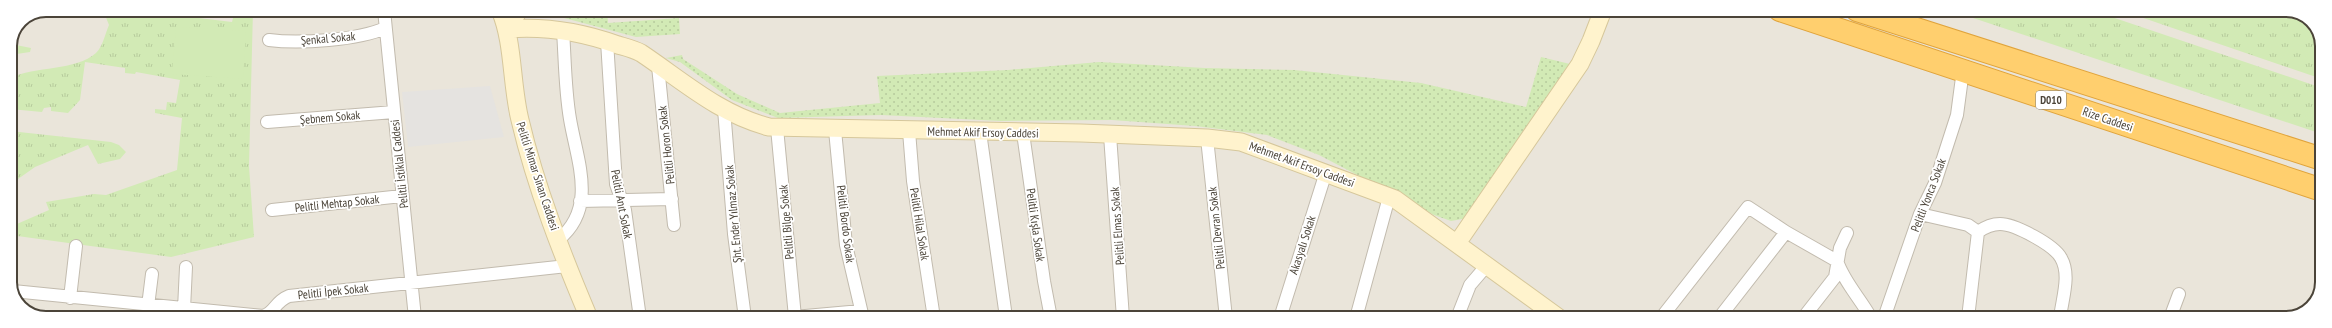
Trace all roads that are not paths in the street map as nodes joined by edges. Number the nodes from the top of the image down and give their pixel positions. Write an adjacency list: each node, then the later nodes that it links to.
1 (384, 17): 7 (street, Pelitli İstiklal Caddesi)
2 (503, 17): 8 (street, Pelitli Mimar Sinan Caddesi)
3 (515, 17): 8 (street)
4 (1600, 17): 39 (street)
5 (1801, 17): 13 (highway, Rize Caddesi / D010)
6 (1880, 17): 24 (highway, D010)
7 (385, 28): 10 (street, Şenkal Sokak); 15 (street, Pelitli İstiklal Caddesi)
8 (508, 29): 9 (street, Mehmet Akif Ersoy Caddesi); 38 (street, Pelitli Mimar Sinan Caddesi)
9 (563, 31): 11 (street, Mehmet Akif Ersoy Caddesi); 31 (street)
10 (269, 40)
11 (608, 41): 12 (street, Mehmet Akif Ersoy Caddesi); 30 (street, Pelitli Anıt Sokak)
12 (658, 66): 14 (street, Mehmet Akif Ersoy Caddesi); 29 (street, Pelitli Horon Sokak)
13 (1964, 70): 26 (highway, Rize Caddesi / D010); 33 (street, Pelitli Yonca Sokak)
14 (724, 109): 17 (street, Mehmet Akif Ersoy Caddesi); 57 (street, Şht. Ender Yılmaz Sokak)
15 (394, 112): 16 (street, Şebnem Sokak); 27 (street, Pelitli İstiklal Caddesi)
16 (267, 122)
17 (777, 128): 18 (street, Mehmet Akif Ersoy Caddesi); 58 (street, Pelitli Bilge Sokak)
18 (835, 130): 19 (street, Mehmet Akif Ersoy Caddesi); 59 (street, Pelitli Bordo Sokak)
19 (909, 131): 20 (street, Mehmet Akif Ersoy Caddesi); 60 (street, Pelitli Hilal Sokak)
20 (980, 132): 21 (street, Mehmet Akif Ersoy Caddesi); 61 (street)
21 (1023, 133): 22 (street, Mehmet Akif Ersoy Caddesi); 62 (street, Pelitli Kışla Sokak)
22 (1110, 135): 23 (street, Mehmet Akif Ersoy Caddesi); 63 (street, Pelitli Elmas Sokak)
23 (1206, 138): 25 (street, Mehmet Akif Ersoy Caddesi); 64 (street, Pelitli Devran Sokak)
24 (2315, 157)
25 (1326, 172): 28 (street, Mehmet Akif Ersoy Caddesi); 65 (street, Akasyalı Sokak)
26 (2315, 188)
27 (402, 196): 32 (street, Pelitli Mehtap Sokak); 46 (street, Pelitli İstiklal Caddesi)
28 (1390, 197): 39 (street, Mehmet Akif Ersoy Caddesi); 66 (street)
29 (672, 199): 30 (street); 34 (street, Pelitli Horon Sokak)
30 (621, 200): 31 (street); 56 (street, Pelitli Anıt Sokak)
31 (580, 201): 38 (street)
32 (272, 210)
33 (1920, 214): 36 (street); 73 (street, Pelitli Yonca Sokak)
34 (674, 225)
35 (1786, 232): 41 (street); 69 (street); 70 (street)
36 (1978, 232): 74 (street); 75 (street)
37 (1847, 233): 41 (street)
38 (558, 240): 43 (street, Pelitli Mimar Sinan Caddesi)
39 (1458, 242): 42 (street, Mehmet Akif Ersoy Caddesi)
40 (76, 246): 49 (street)
41 (1837, 261): 71 (street); 72 (street)
42 (1488, 264): 67 (street); 68 (street, Mehmet Akif Ersoy Caddesi)
43 (567, 266): 46 (street, Pelitli İpek Sokak); 55 (street, Pelitli Mimar Sinan Caddesi)
44 (186, 267): 51 (street)
45 (152, 274): 50 (street)
46 (411, 284): 53 (street, Pelitli İpek Sokak); 54 (street, Pelitli İstiklal Caddesi)
47 (19, 292): 49 (street, Pelitli İpek Sokak)
48 (2179, 294): 76 (street)
49 (70, 298): 50 (street, Pelitli İpek Sokak)
50 (148, 306): 51 (street, Pelitli İpek Sokak)
51 (184, 309): 52 (street, Pelitli İpek Sokak)
52 (207, 311)
53 (275, 311)
54 (414, 311)
55 (586, 311)
56 (639, 311)
57 (744, 311)
58 (789, 311)
59 (861, 311)
60 (933, 311)
61 (1004, 311)
62 (1050, 311)
63 (1123, 311)
64 (1225, 311)
65 (1282, 311)
66 (1358, 311)
67 (1460, 311)
68 (1543, 311)
69 (1666, 311)
70 (1724, 311)
71 (1809, 311)
72 (1867, 311)
73 (1886, 311)
74 (1969, 311)
75 (2061, 311)
76 (2173, 311)

